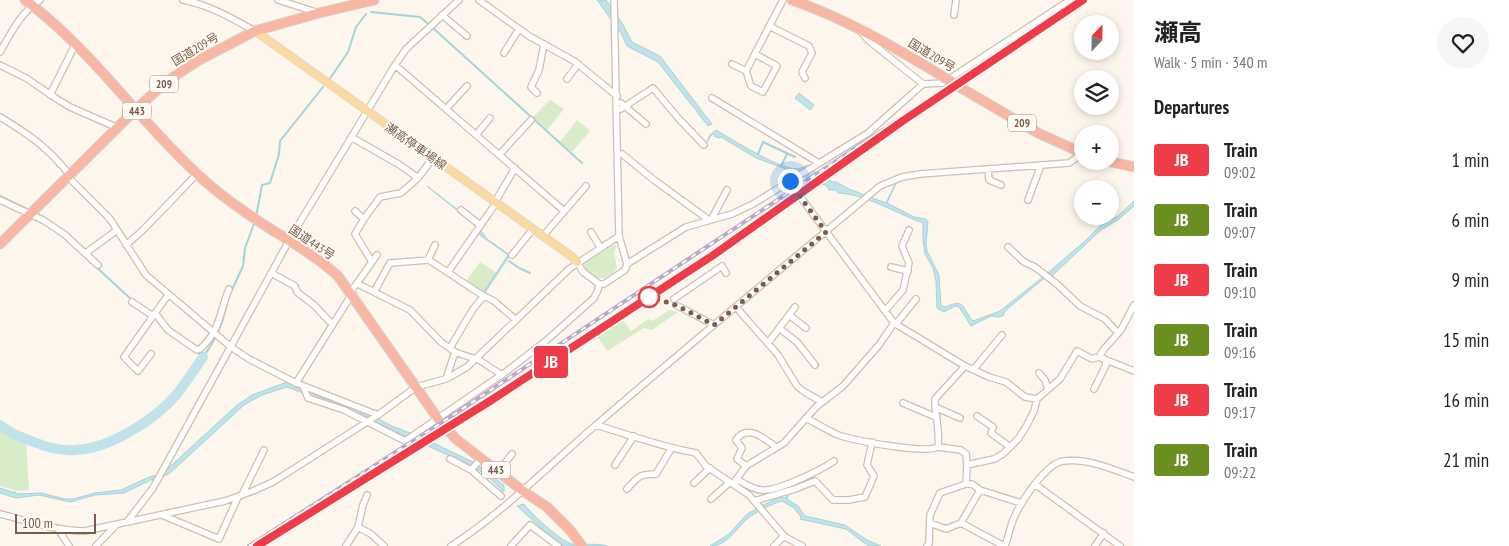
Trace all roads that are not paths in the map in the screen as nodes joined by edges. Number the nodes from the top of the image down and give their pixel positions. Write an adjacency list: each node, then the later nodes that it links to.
1 (40, 0): 13 (street)
2 (183, 0): 14 (street)
3 (206, 0): 14 (street)
4 (278, 0): 15 (street)
5 (374, 0): 15 (highway, 国道209号 / 209)
6 (459, 0): 16 (street)
7 (479, 0): 19 (street)
8 (614, 0): 39 (street)
9 (783, 0): 18 (street)
10 (792, 0): 20 (highway, 国道209号 / 209)
11 (956, 0): 17 (street)
12 (1070, 0): 35 (street)
13 (28, 3): 24 (highway, 国道443号 / 443); 25 (street)
14 (200, 4): 21 (street)
15 (319, 13): 21 (highway, 国道209号 / 209)
16 (442, 15): 22 (street); 31 (street)
17 (954, 15)
18 (770, 26): 27 (street); 33 (street)
19 (520, 29): 23 (street); 26 (street)
20 (859, 29): 35 (street); 52 (highway, 国道209号 / 209, bridge)
21 (255, 31): 41 (highway, 国道209号 / 209); 43 (main road, 瀬高停車場線)
22 (467, 36)
23 (544, 44): 28 (street); 37 (street)
24 (75, 45): 38 (street); 41 (highway, 国道443号 / 443)
25 (0, 52)
26 (504, 53)
27 (755, 54): 32 (street); 32 (street)
28 (578, 64): 34 (street); 39 (street)
29 (732, 64): 32 (street)
30 (0, 65): 38 (street)
31 (395, 65): 42 (street); 43 (street)
32 (746, 71)
33 (805, 78)
34 (567, 79)
35 (923, 84): 57 (street)
36 (467, 86): 42 (street)
37 (537, 93)
38 (50, 94): 48 (street)
39 (616, 96): 86 (street)
40 (712, 98): 57 (street)
41 (136, 110): 48 (highway, 国道209号 / 209); 63 (highway, 国道443号 / 443)
42 (446, 110): 49 (street)
43 (366, 111): 50 (street); 55 (main road, 瀬高停車場線)
44 (0, 117): 64 (street)
45 (490, 118): 49 (street)
46 (531, 120): 54 (street)
47 (646, 124): 51 (street)
48 (118, 128): 64 (highway, 国道209号 / 209)
49 (476, 135): 54 (street)
50 (351, 137): 65 (street); 87 (street)
51 (704, 145)
52 (1074, 150)
53 (622, 154): 78 (street)
54 (499, 155): 61 (street)
55 (433, 158): 65 (street); 72 (main road, 瀬高停車場線)
56 (1074, 160): 59 (street)
57 (819, 163): 66 (street)
58 (1119, 164): 60 (highway)
59 (1041, 165): 62 (street); 71 (street)
60 (1134, 167)
61 (515, 168): 72 (street); 74 (street)
62 (988, 169): 67 (street); 84 (street)
63 (197, 174): 87 (highway, 国道443号 / 443); 89 (street)
64 (68, 175): 76 (highway, 国道209号 / 209); 81 (street)
65 (418, 178): 77 (street)
66 (790, 181): 78 (street); 84 (street)
67 (1000, 185)
68 (586, 186): 74 (street)
69 (727, 190): 78 (street)
70 (0, 200): 76 (street)
71 (1028, 200)
72 (496, 202): 79 (street); 80 (main road, 瀬高停車場線)
73 (460, 210): 79 (street)
74 (563, 210): 85 (street)
75 (355, 211): 77 (street)
76 (30, 213): 88 (highway, 国道209号 / 209); 93 (street)
77 (364, 219): 97 (street)
78 (710, 220): 99 (street)
79 (480, 226): 103 (street)
80 (533, 229): 85 (main road, 瀬高停車場線); 95 (street)
81 (117, 230): 89 (street); 93 (street)
82 (909, 230): 102 (street)
83 (591, 232): 91 (street)
84 (826, 232): 116 (street); 118 (street)
85 (543, 236): 98 (main road, 瀬高停車場線)
86 (618, 236): 91 (street); 99 (street)
87 (290, 241): 104 (street); 110 (highway, 国道443号 / 443)
88 (0, 244)
89 (126, 244): 111 (street)
90 (435, 245): 96 (street)
91 (600, 247): 98 (street)
92 (1008, 247): 128 (street)
93 (86, 253): 100 (street)
94 (377, 255): 97 (street)
95 (512, 255)
96 (428, 260): 103 (street); 109 (street)
97 (372, 262): 106 (street)
98 (577, 262): 107 (street); 121 (street)
99 (627, 264): 107 (street)
100 (98, 265)
101 (891, 267): 102 (street)
102 (908, 271): 118 (street)
103 (448, 272): 112 (street)
104 (271, 273): 122 (street); 131 (street)
105 (726, 273): 124 (street)
106 (358, 284): 109 (street); 110 (street)
107 (599, 284): 141 (street)
108 (229, 289): 127 (street)
109 (374, 292): 132 (street)
110 (351, 293): 122 (street); 145 (highway, 国道443号 / 443)
111 (168, 295): 119 (street); 127 (street)
112 (484, 296): 121 (street); 132 (street)
113 (916, 299): 123 (street)
114 (132, 302): 119 (street)
115 (1134, 305): 128 (street)
116 (736, 307): 124 (street); 130 (street)
117 (795, 307): 120 (street)
118 (885, 311): 123 (street)
119 (154, 314): 127 (street); 133 (street)
120 (789, 315): 125 (street); 126 (street)
121 (516, 320): 135 (street)
122 (332, 324): 143 (street)
123 (895, 324): 137 (street); 149 (street)
124 (714, 325): 159 (street)
125 (779, 328): 130 (street); 136 (street)
126 (806, 328)
127 (214, 333): 131 (street)
128 (1118, 333): 134 (street)
129 (1002, 335): 138 (street)
130 (768, 344): 149 (street)
131 (230, 347): 143 (street); 193 (street)
132 (453, 350): 135 (street); 142 (street)
133 (151, 354)
134 (1103, 358): 139 (street); 146 (street); 147 (street)
135 (476, 359): 141 (street); 142 (street)
136 (815, 365)
137 (965, 366): 138 (street); 151 (street)
138 (973, 370): 148 (street)
139 (1134, 371)
140 (1039, 373): 147 (street)
141 (502, 375): 157 (street)
142 (446, 379): 145 (street)
143 (296, 383): 144 (street)
144 (303, 386): 152 (street); 158 (street)
145 (416, 387): 152 (street); 157 (highway, 国道443号 / 443)
146 (1094, 389)
147 (1048, 390): 148 (street)
148 (1037, 399): 163 (street)
149 (822, 402): 155 (street)
150 (903, 403): 154 (street)
151 (935, 407): 154 (street); 156 (street)
152 (378, 415): 158 (street)
153 (977, 416): 163 (street)
154 (936, 417): 162 (street)
155 (806, 418): 161 (street); 164 (street)
156 (960, 418)
157 (437, 419): 158 (street); 168 (highway, 国道443号 / 443)
158 (367, 421): 186 (street)
159 (596, 425): 160 (street); 184 (street)
160 (634, 436): 165 (street); 171 (street)
161 (872, 442): 162 (street); 189 (street)
162 (938, 447): 172 (street)
163 (1010, 447): 172 (street)
164 (776, 448): 173 (street); 173 (street)
165 (671, 449): 174 (street); 182 (street)
166 (264, 450): 186 (street)
167 (512, 454): 176 (street)
168 (481, 458): 175 (street); 176 (highway, 国道443号 / 443)
169 (450, 459): 175 (street)
170 (834, 461): 178 (street)
171 (615, 465)
172 (967, 465): 180 (street)
173 (746, 466): 178 (street)
174 (710, 468): 178 (street); 179 (street)
175 (471, 470): 187 (street)
176 (498, 472): 184 (highway, 国道443号 / 443)
177 (1134, 477): 181 (street)
178 (733, 482): 188 (street); 189 (street)
179 (694, 483)
180 (966, 484): 183 (street); 194 (street)
181 (1036, 485): 190 (street); 199 (street)
182 (627, 489)
183 (980, 490): 190 (street); 195 (street)
184 (523, 491): 206 (street); 209 (highway, 国道443号 / 443)
185 (367, 495): 197 (street)
186 (240, 496): 192 (street); 192 (street)
187 (501, 496)
188 (711, 499)
189 (754, 501): 200 (street)
190 (1022, 503): 212 (street)
191 (0, 514): 198 (street)
192 (161, 515): 193 (street)
193 (127, 522): 196 (street)
194 (930, 523): 195 (street); 201 (street)
195 (962, 523): 212 (street)
196 (116, 524): 198 (street); 203 (street)
197 (358, 527): 204 (street); 205 (street)
198 (58, 529): 202 (street)
199 (1104, 533): 213 (street); 214 (street)
200 (784, 536): 210 (street); 211 (street)
201 (929, 545)
202 (69, 546)
203 (96, 546)
204 (346, 546)
205 (384, 546)
206 (451, 546)
207 (511, 546): 208 (street)
208 (558, 546)
209 (582, 546)
210 (774, 546)
211 (802, 546)
212 (1005, 546)
213 (1095, 546)
214 (1120, 546)

